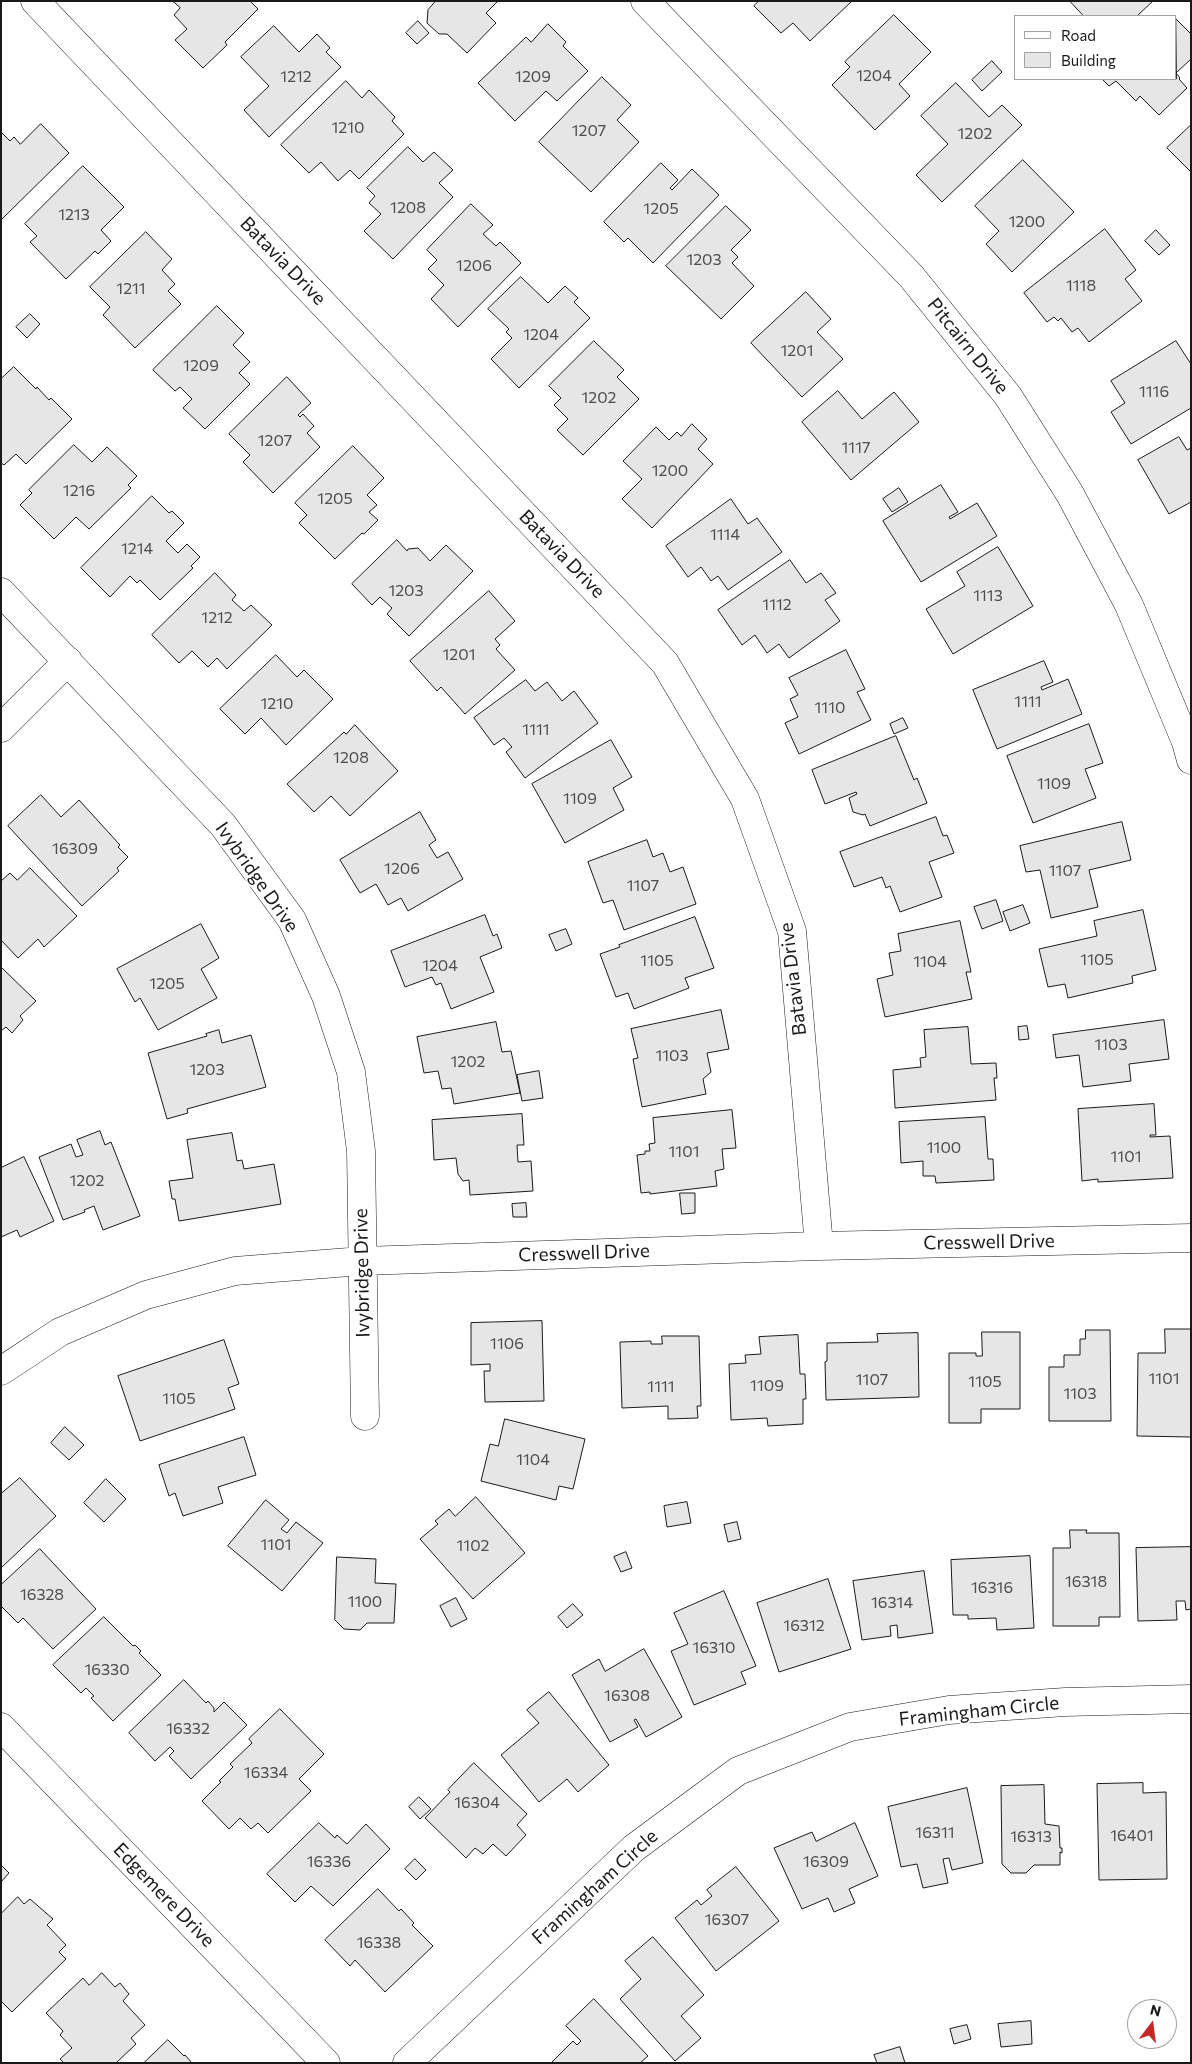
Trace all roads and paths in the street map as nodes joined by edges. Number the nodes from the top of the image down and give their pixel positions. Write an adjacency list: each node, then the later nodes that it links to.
1 (35, 1): 8 (street, Batavia Drive)
2 (645, 1): 6 (street, Pitcairn Drive)
3 (1, 592): 4 (street, Ivybridge Drive)
4 (68, 661): 5 (street); 9 (street, Ivybridge Drive)
5 (1, 728)
6 (1191, 760)
7 (1191, 1238): 8 (street, Cresswell Drive)
8 (819, 1246): 9 (street, Cresswell Drive)
9 (362, 1261): 10 (street, Cresswell Drive); 11 (street, Ivybridge Drive)
10 (1, 1372)
11 (365, 1416)
12 (1191, 1699): 15 (street, Framingham Circle)
13 (1, 1727): 14 (street, Edgemere Drive)
14 (326, 2063)
15 (407, 2063)

